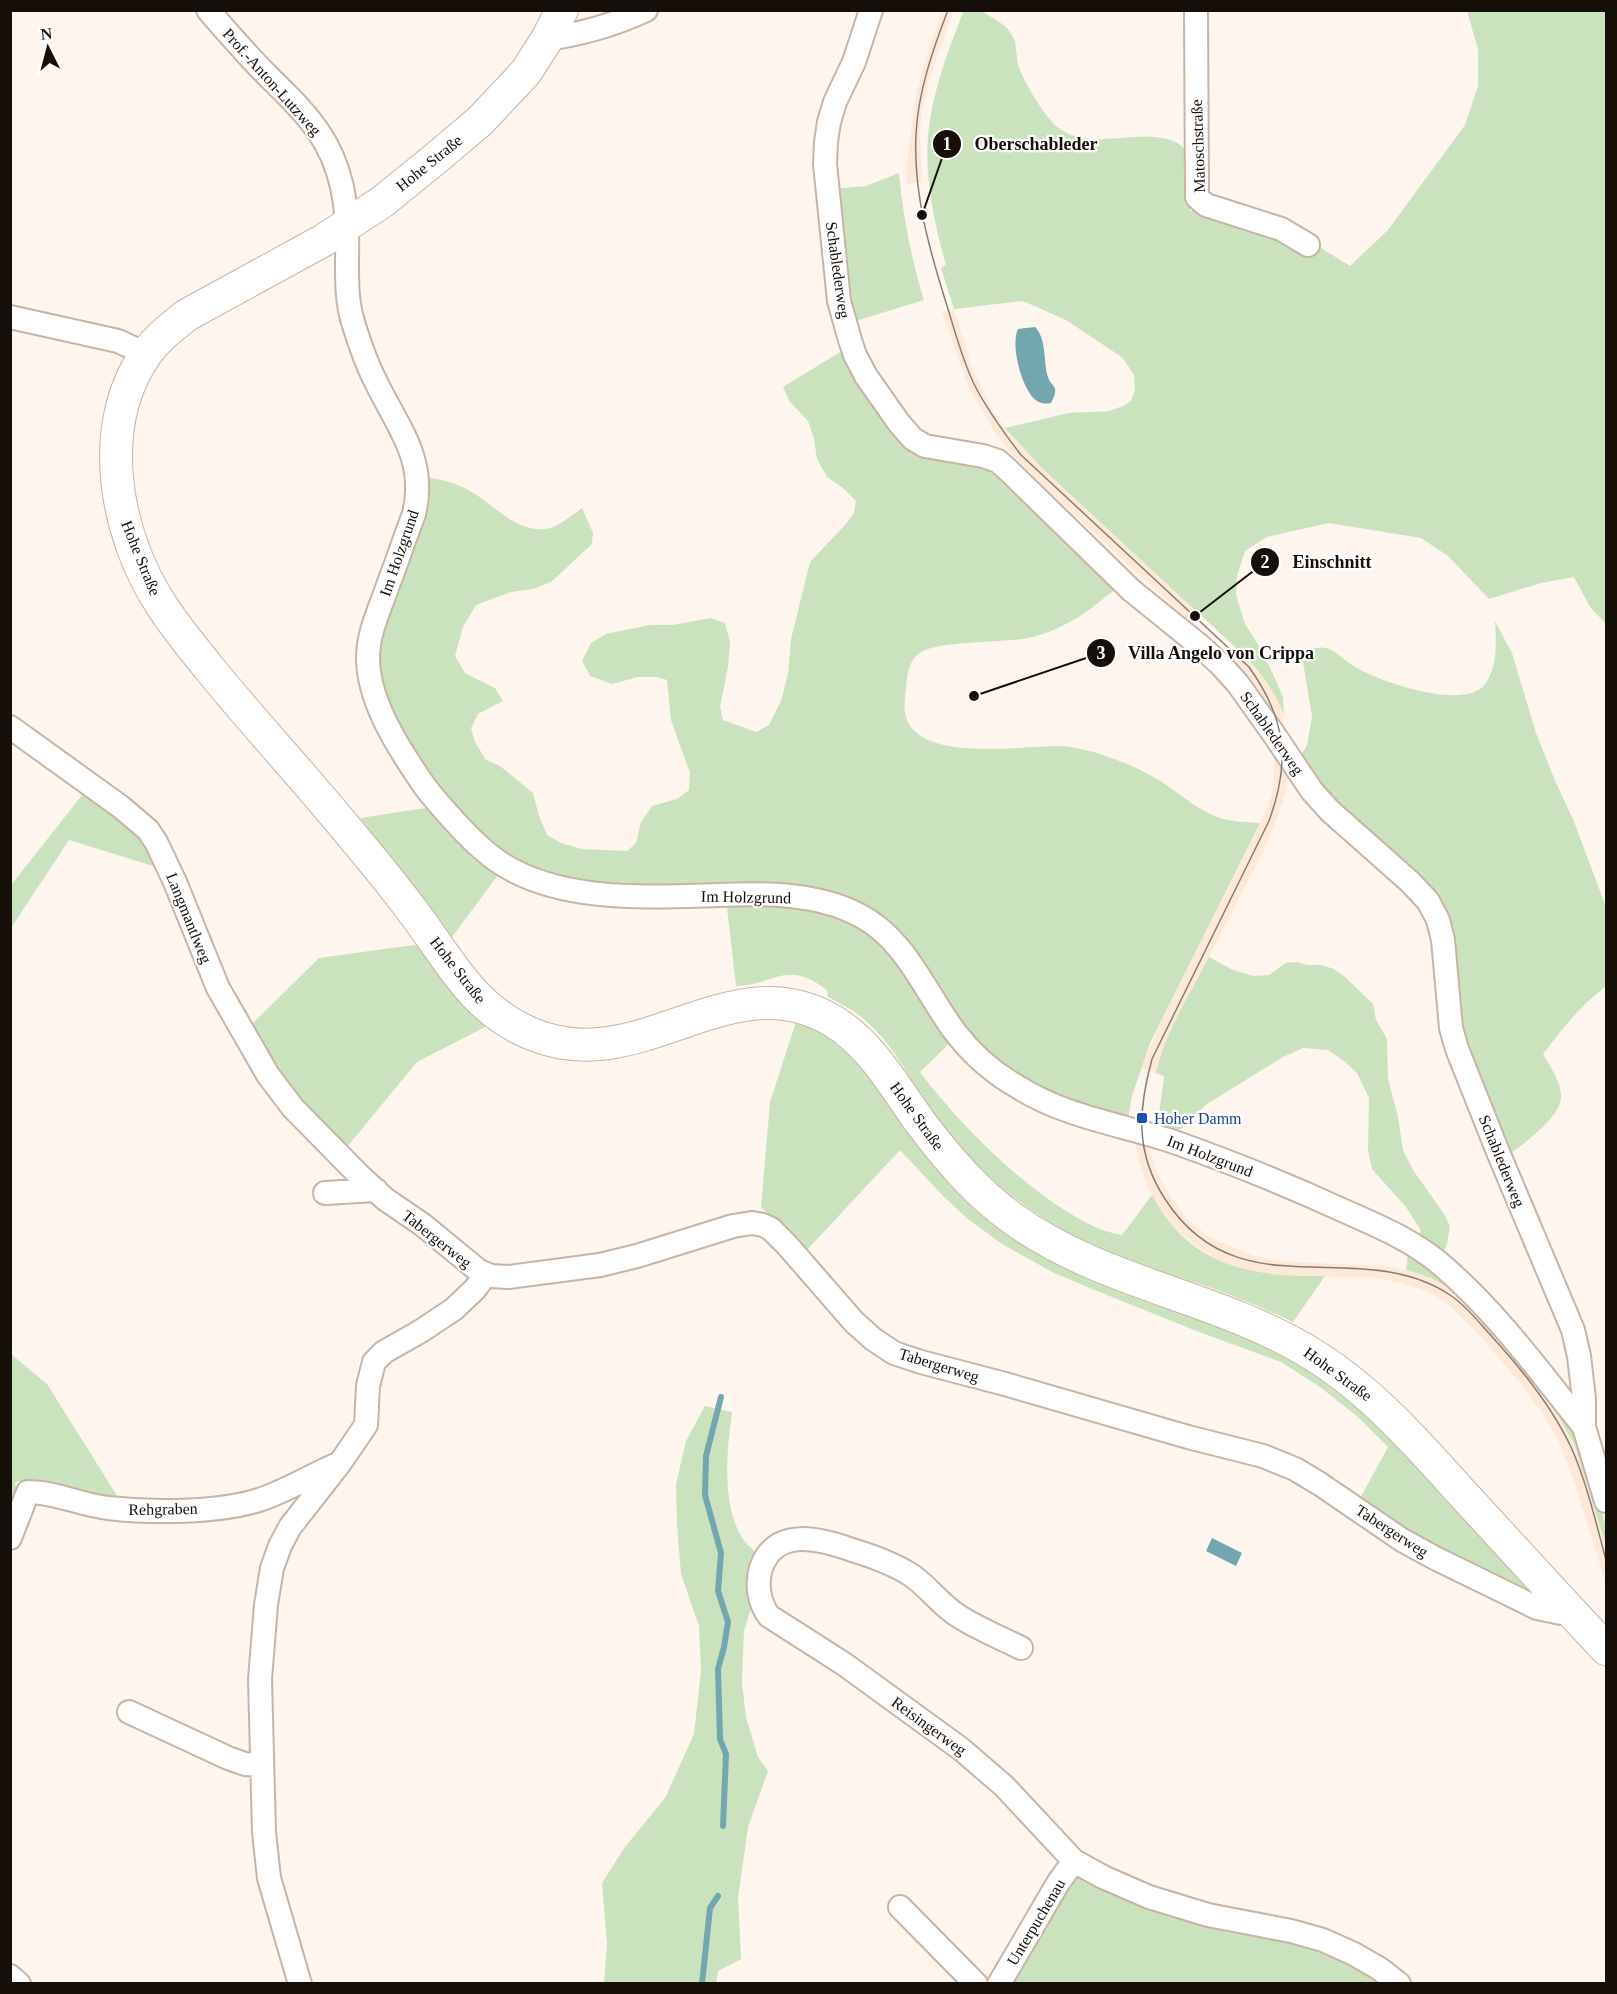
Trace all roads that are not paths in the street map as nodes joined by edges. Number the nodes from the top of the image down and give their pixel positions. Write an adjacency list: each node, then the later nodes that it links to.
1 (208, 10): 7 (street, Prof.-Anton-Lutzweg)
2 (562, 10): 6 (main road, Hohe Straße)
3 (646, 10): 6 (street)
4 (871, 10): 16 (street, Schablederweg)
5 (1196, 10): 8 (street, Matoschstraße)
6 (547, 39): 7 (main road, Hohe Straße)
7 (347, 225): 10 (main road, Hohe Straße); 16 (street, Im Holzgrund)
8 (1308, 245)
9 (10, 318): 10 (street)
10 (146, 354): 20 (main road, Hohe Straße)
11 (10, 727): 12 (street, Langmantlweg)
12 (329, 1145): 13 (street, Tabergerweg)
13 (376, 1190): 14 (street); 15 (street, Tabergerweg)
14 (325, 1193)
15 (486, 1274): 17 (street); 20 (street, Tabergerweg)
16 (1584, 1427): 18 (street, Schablederweg)
17 (340, 1463): 19 (street, Rehgraben); 24 (street)
18 (1606, 1501)
19 (10, 1538)
20 (1567, 1608): 22 (main road, Hohe Straße)
21 (1022, 1648): 25 (street, Reisingerweg)
22 (1606, 1649)
23 (129, 1712): 24 (street)
24 (262, 1765): 29 (street)
25 (1074, 1861): 31 (street, Unterpuchenau); 32 (street, Reisingerweg)
26 (900, 1907): 30 (street)
27 (10, 1976): 28 (street)
28 (19, 1983)
29 (300, 1983)
30 (976, 1983)
31 (999, 1983)
32 (1400, 1983)

